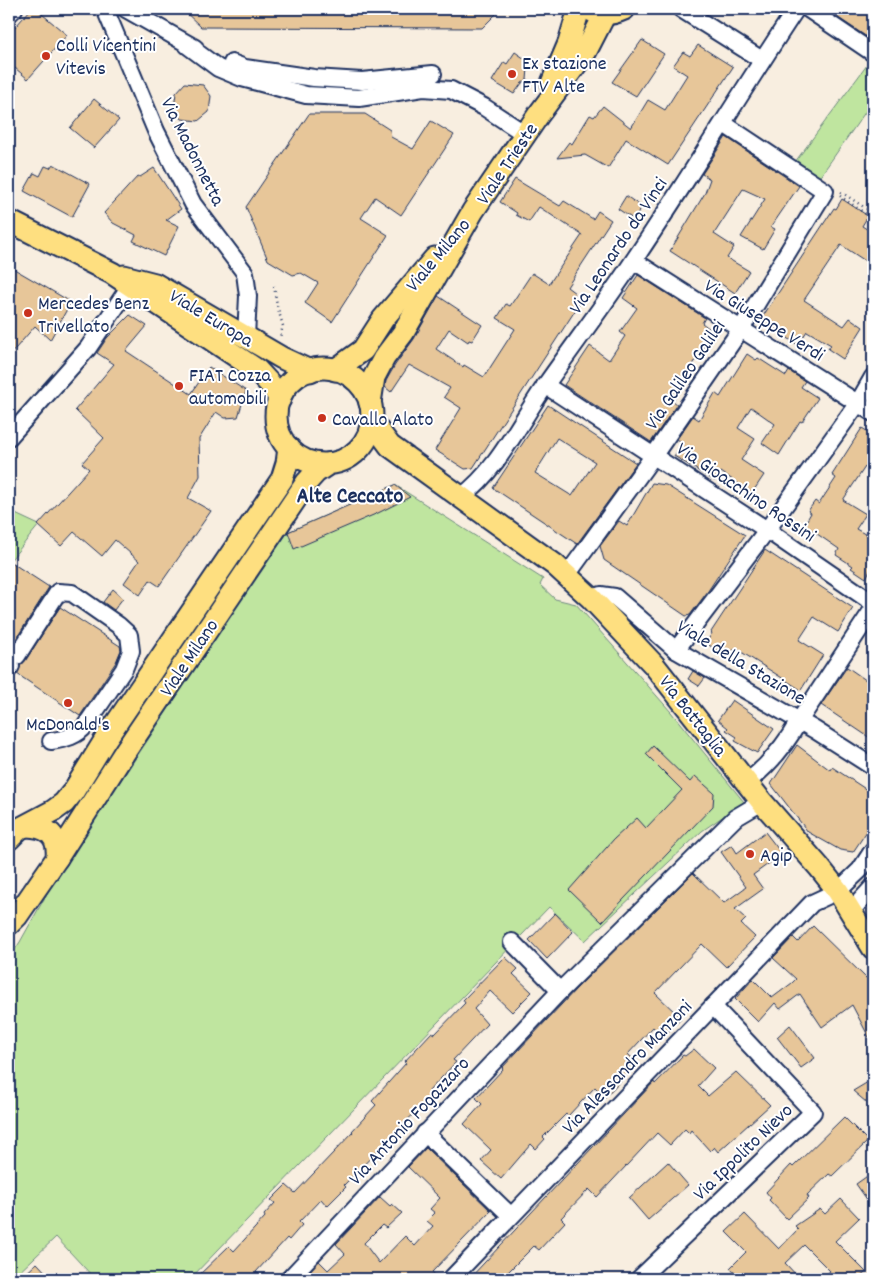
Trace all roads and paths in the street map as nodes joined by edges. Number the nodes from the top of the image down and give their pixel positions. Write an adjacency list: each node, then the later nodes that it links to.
1 (14, 9): 9 (street)
2 (105, 9): 27 (street, Via Madonnetta)
3 (126, 9): 10 (street)
4 (579, 9): 14 (main road, Viale Trieste)
5 (682, 9): 12 (street)
6 (796, 9): 12 (street, Via Leonardo da Vinci)
7 (808, 9): 11 (street)
8 (605, 11): 14 (main road, Viale Trieste)
9 (9, 14)
10 (187, 45): 13 (street); 16 (street)
11 (873, 53)
12 (762, 60): 15 (street, Via Leonardo da Vinci)
13 (433, 74)
14 (539, 114): 16 (main road, Viale Trieste)
15 (724, 124): 17 (street); 22 (street, Via Leonardo da Vinci)
16 (525, 134): 18 (main road, Viale Trieste)
17 (830, 190): 19 (path); 20 (path); 26 (street, Via Galileo Galilei)
18 (473, 212): 29 (main road, Viale Milano); 35 (main road, Viale Milano)
19 (873, 213)
20 (873, 219)
21 (9, 222): 23 (main road, Viale Europa)
22 (634, 261): 26 (street, Via Giuseppe Verdi); 32 (street, Via Leonardo da Vinci)
23 (112, 273): 24 (main road, Viale Europa); 27 (main road, Viale Europa)
24 (130, 286): 33 (main road, Viale Europa); 37 (street)
25 (274, 286): 28 (path)
26 (741, 328): 34 (street, Via Giuseppe Verdi); 40 (street, Via Galileo Galilei)
27 (246, 337): 30 (main road, Viale Europa)
28 (279, 338)
29 (335, 370): 30 (main road); 35 (main road)
30 (310, 371): 33 (main road)
31 (873, 376): 34 (street)
32 (545, 385): 40 (street, Via Gioacchino Rossini); 42 (street, Via Leonardo da Vinci)
33 (280, 399): 38 (main road)
34 (858, 403): 36 (street, Via Giuseppe Verdi); 44 (street)
35 (371, 412): 39 (main road, Viale Milano); 42 (main road, Via Battaglia)
36 (873, 413)
37 (9, 437)
38 (289, 448): 41 (main road); 56 (main road, Viale Milano)
39 (354, 454): 41 (main road, Viale Milano); 43 (main road, Via Battaglia)
40 (654, 455): 44 (street, Via Gioacchino Rossini); 45 (street, Via Galileo Galilei)
41 (328, 464): 59 (main road, Viale Milano)
42 (462, 498): 43 (main road, Via Battaglia)
43 (482, 512): 45 (main road, Via Battaglia)
44 (767, 530): 47 (street, Via Gioacchino Rossini); 49 (street)
45 (567, 575): 46 (main road, Via Battaglia)
46 (591, 598): 49 (street, Viale della Stazione); 54 (main road, Via Battaglia)
47 (873, 603)
48 (873, 609): 51 (street)
49 (676, 650): 51 (street, Viale della Stazione)
50 (12, 664): 52 (street)
51 (799, 721): 53 (street, Viale della Stazione); 54 (street)
52 (51, 741)
53 (873, 767)
54 (746, 782): 55 (main road, Via Battaglia)
55 (762, 802): 61 (main road, Via Battaglia); 66 (street, Via Antonio Fogazzaro)
56 (27, 826): 57 (main road, Viale Milano); 59 (main road)
57 (9, 838)
58 (873, 850): 61 (street, Via Alessandro Manzoni)
59 (57, 858): 63 (main road, Viale Milano)
60 (873, 887): 62 (street)
61 (838, 891): 62 (main road, Via Battaglia); 67 (street, Via Alessandro Manzoni)
62 (851, 911): 65 (main road, Via Battaglia)
63 (10, 924)
64 (512, 942): 66 (street)
65 (873, 948)
66 (560, 991): 68 (street, Via Antonio Fogazzaro)
67 (714, 1006): 69 (street, Via Alessandro Manzoni); 72 (street, Via Ippolito Nievo)
68 (425, 1133): 69 (street); 70 (street, Via Antonio Fogazzaro)
69 (511, 1216): 71 (street, Via Alessandro Manzoni)
70 (289, 1279)
71 (451, 1279)
72 (639, 1279)

